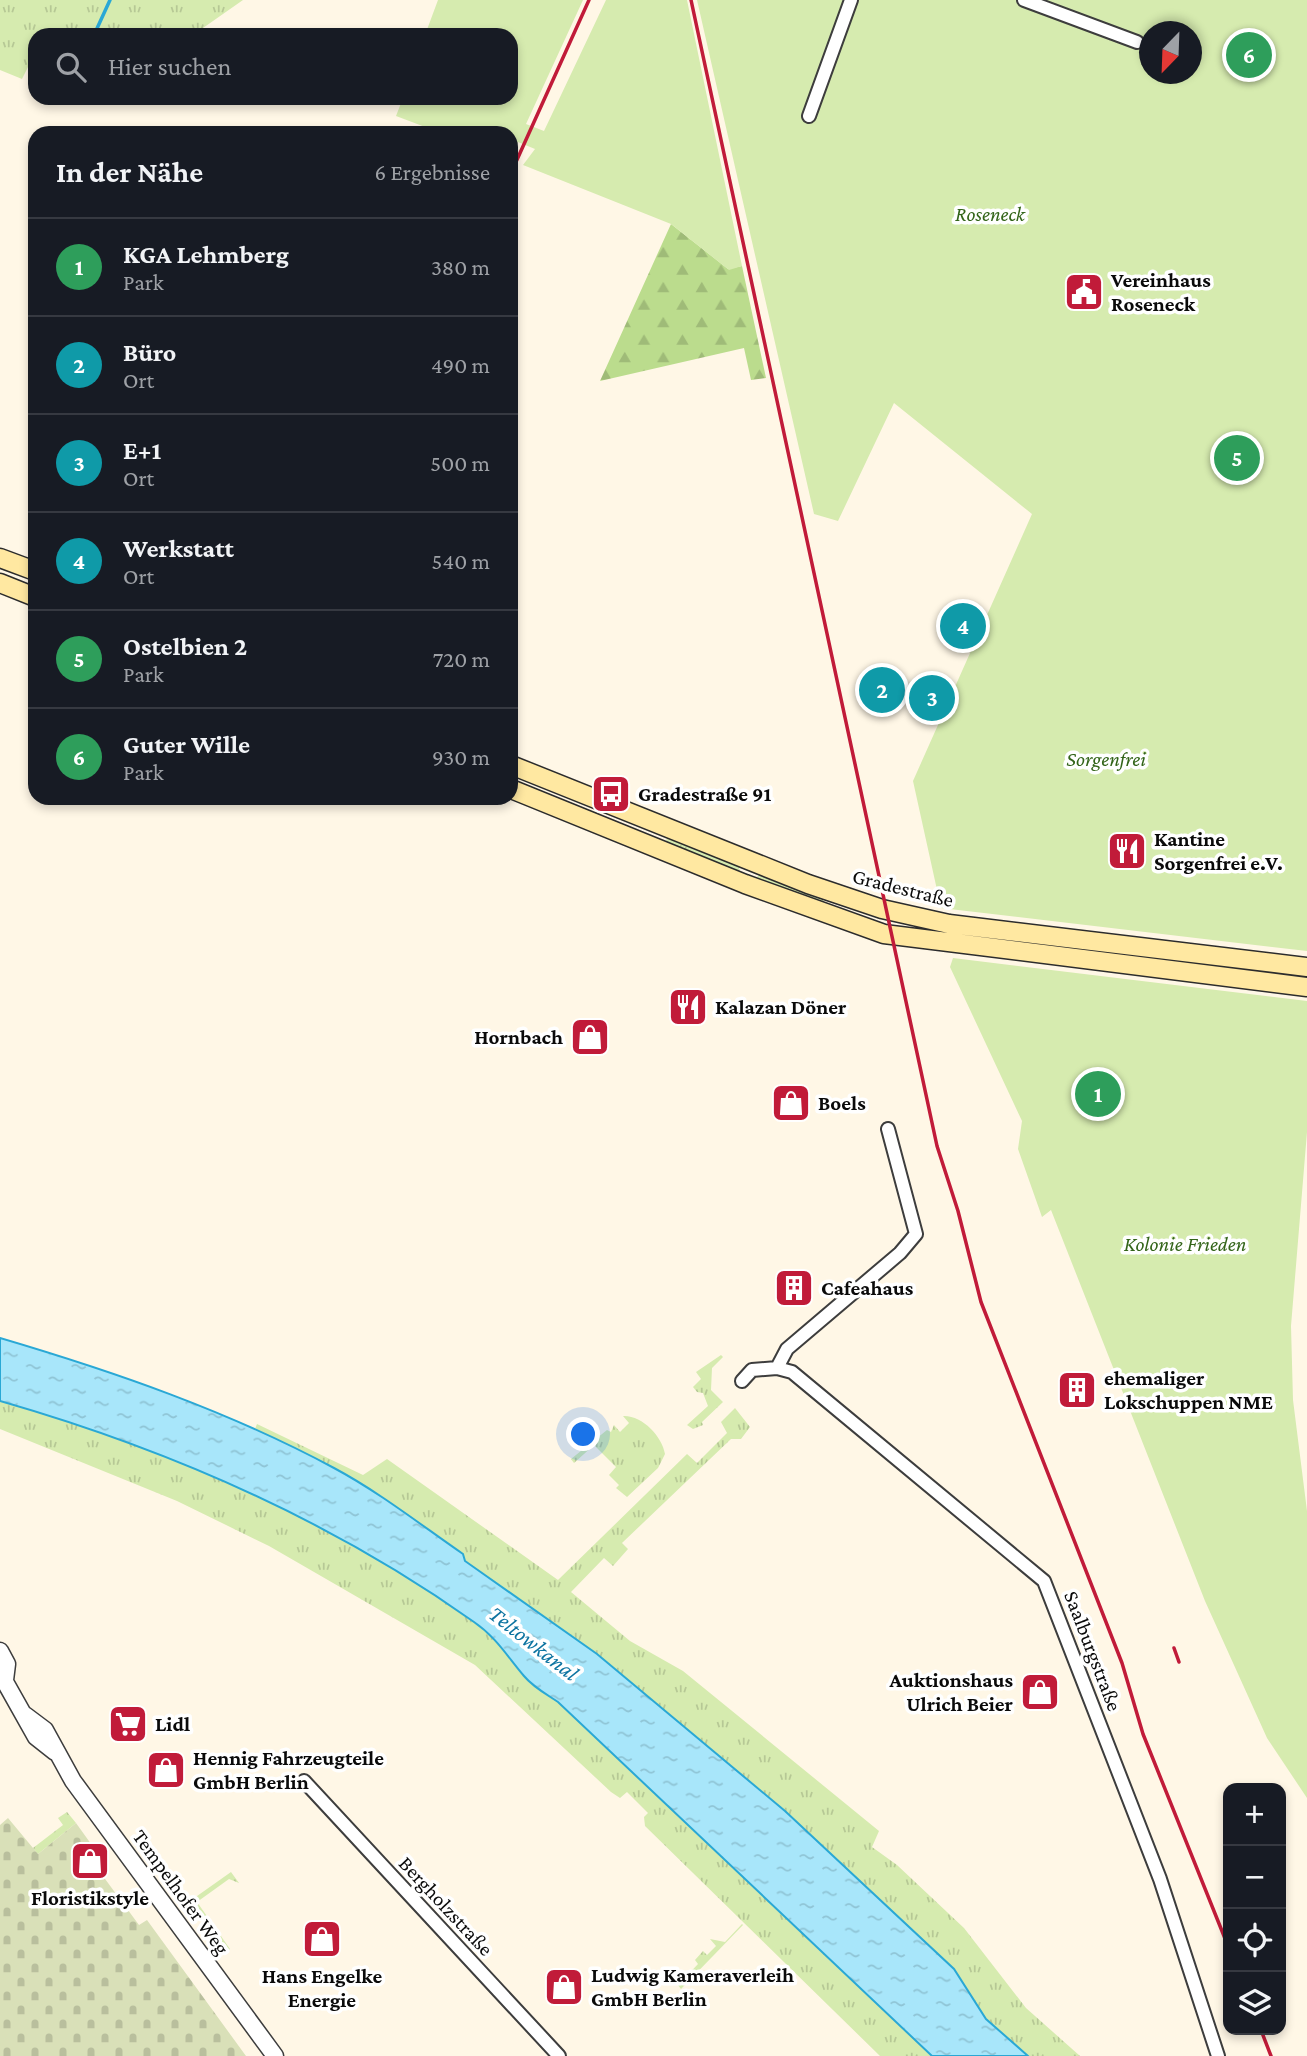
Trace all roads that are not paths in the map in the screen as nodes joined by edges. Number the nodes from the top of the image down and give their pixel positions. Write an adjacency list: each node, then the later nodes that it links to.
1 (851, 0): 4 (street)
2 (1024, 0): 3 (street)
3 (1137, 42)
4 (809, 116)
5 (0, 558): 6 (main road)
6 (28, 569)
7 (0, 583): 8 (main road)
8 (28, 594)
9 (518, 768): 11 (main road, Gradestraße)
10 (518, 792): 12 (main road, Gradestraße)
11 (1307, 967)
12 (1307, 987)
13 (888, 1129): 14 (street)
14 (777, 1368): 15 (street); 21 (street, Saalburgstraße)
15 (742, 1381)
16 (0, 1651): 17 (street, Tempelhofer Weg)
17 (2, 1678): 19 (street, Tempelhofer Weg)
18 (304, 1781): 20 (street, Bergholzstraße)
19 (275, 2056)
20 (559, 2056)
21 (1218, 2056)

